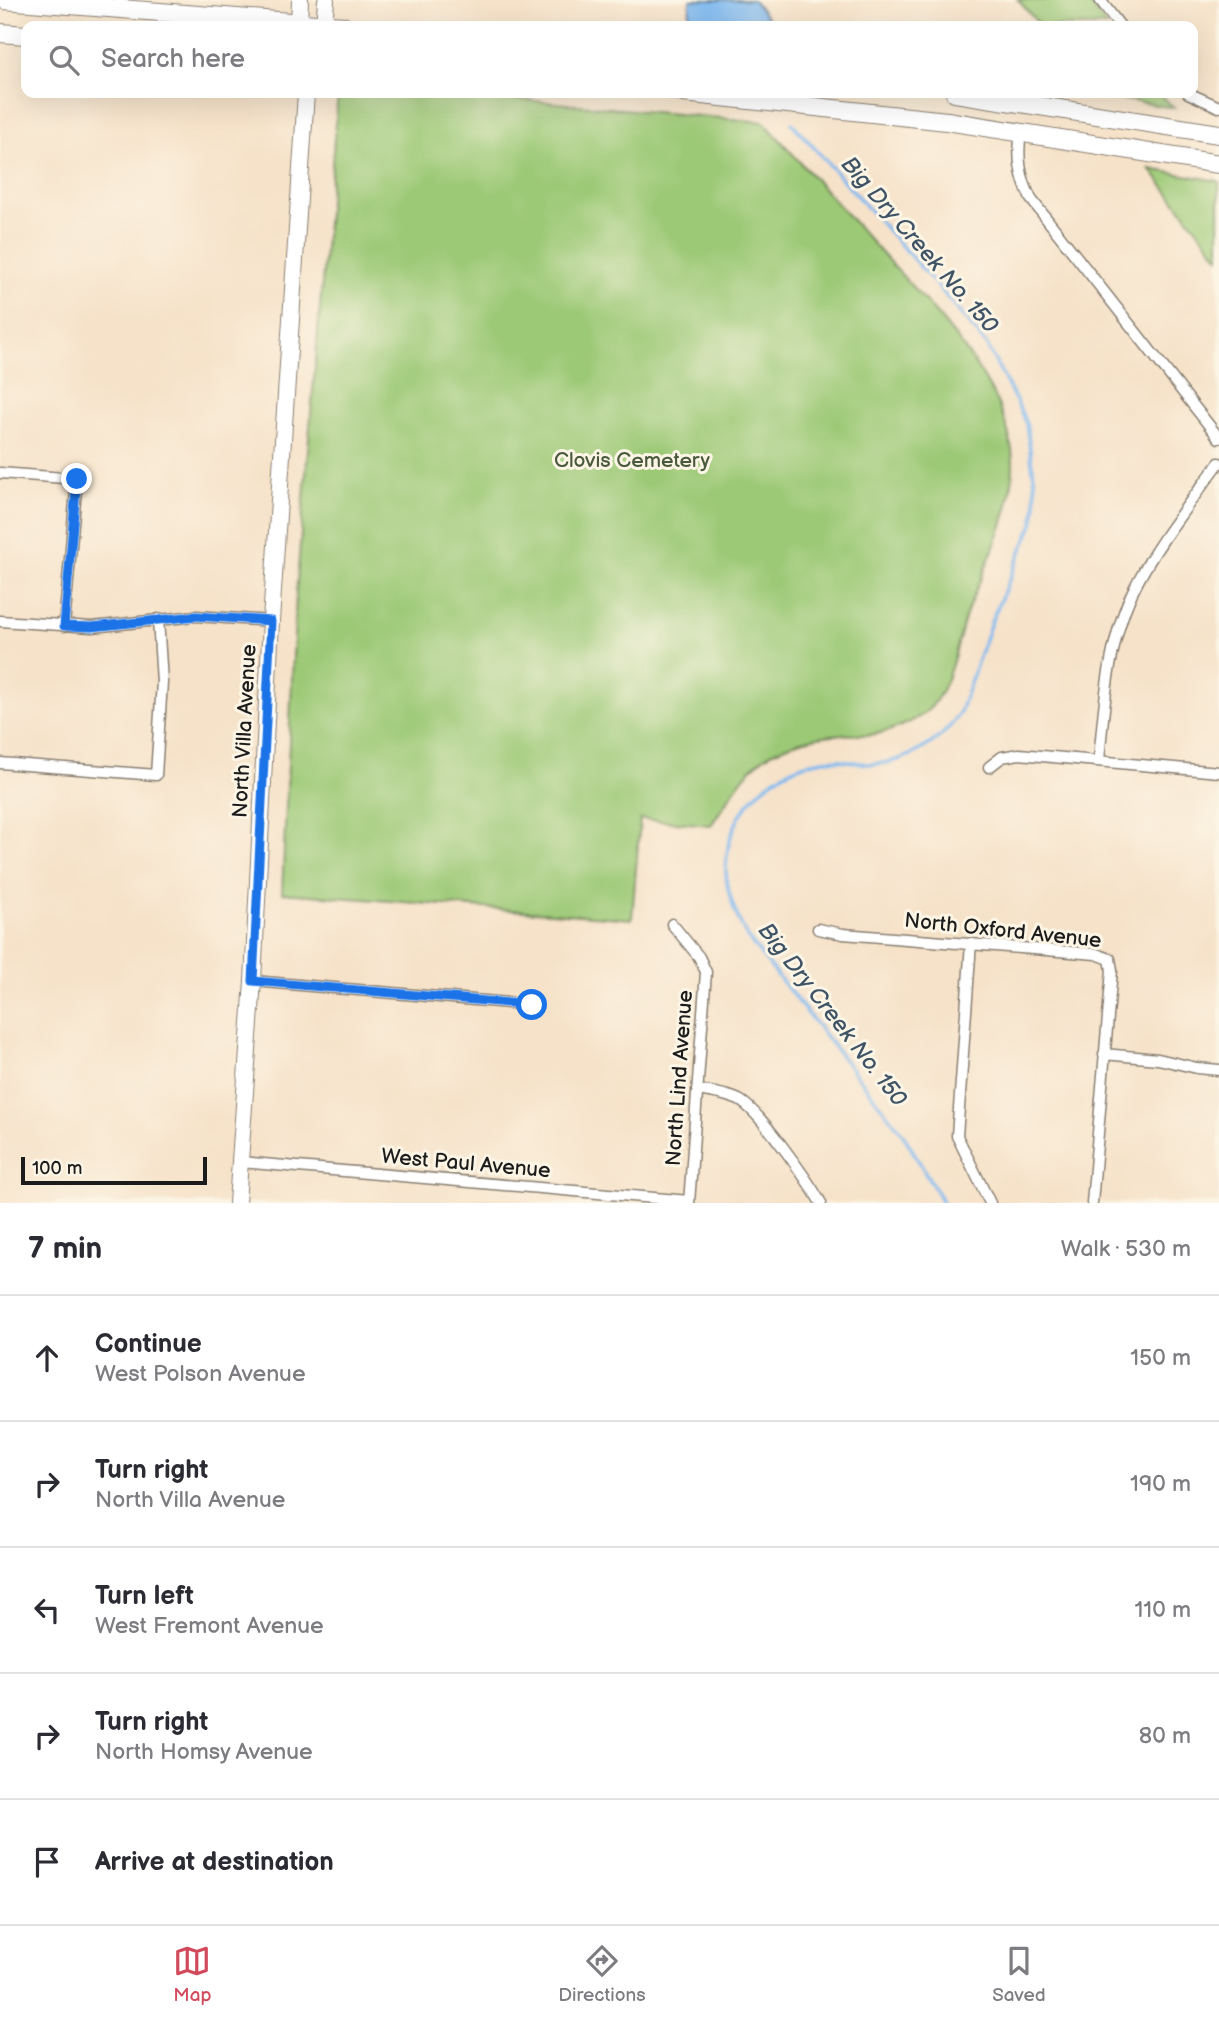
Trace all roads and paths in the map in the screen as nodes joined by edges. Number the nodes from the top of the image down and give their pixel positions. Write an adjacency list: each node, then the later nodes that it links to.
1 (4, 0): 5 (main road)
2 (300, 0): 6 (main road)
3 (326, 0): 7 (main road)
4 (1100, 0): 8 (street)
5 (261, 21)
6 (298, 21)
7 (324, 21)
8 (1116, 21)
9 (0, 33): 10 (main road)
10 (21, 35)
11 (306, 98): 24 (main road, North Villa Avenue)
12 (736, 98): 16 (main road)
13 (988, 98): 17 (main road)
14 (1198, 98): 15 (street)
15 (1219, 107)
16 (1021, 132): 18 (main road); 19 (street)
17 (1219, 134)
18 (1219, 164)
19 (1219, 438)
20 (1219, 463): 26 (street)
21 (0, 472): 25 (street)
22 (158, 619): 24 (street); 25 (street); 27 (street)
23 (0, 621): 25 (street)
24 (271, 621): 33 (main road, North Villa Avenue)
25 (64, 626)
26 (1099, 761): 28 (street); 29 (street)
27 (0, 763)
28 (989, 767)
29 (1219, 772)
30 (672, 925): 37 (street, North Lind Avenue)
31 (818, 929): 32 (street, North Oxford Avenue)
32 (971, 943): 35 (street, North Oxford Avenue); 42 (street)
33 (253, 981): 34 (street); 38 (main road, North Villa Avenue)
34 (532, 1005)
35 (1104, 1054): 36 (street); 43 (street, North Oxford Avenue)
36 (1219, 1069)
37 (697, 1090): 39 (street, North Lind Avenue); 41 (street)
38 (240, 1162): 39 (street, West Paul Avenue); 40 (main road, North Villa Avenue)
39 (689, 1202)
40 (237, 1203)
41 (821, 1203)
42 (990, 1203)
43 (1092, 1203)

